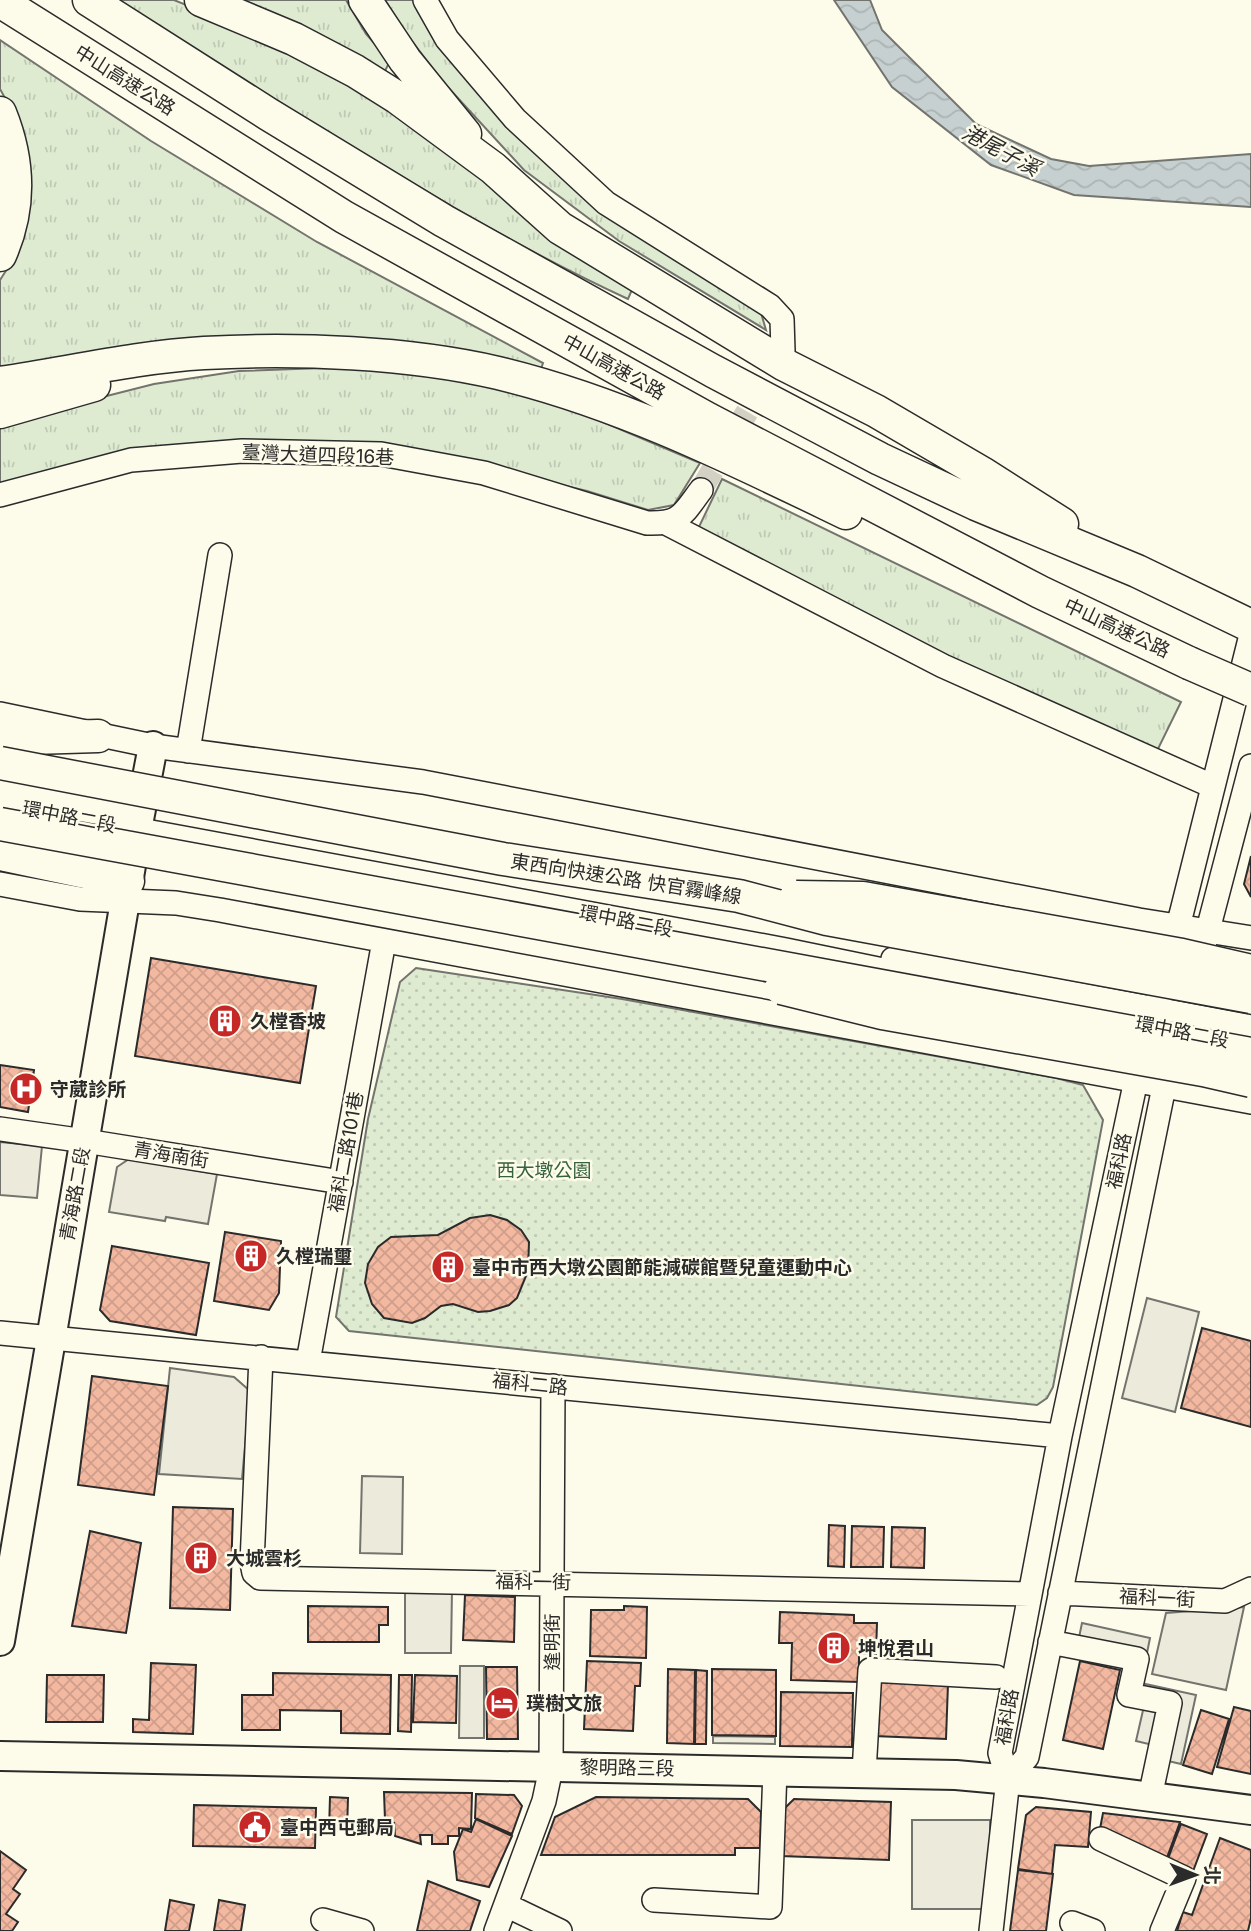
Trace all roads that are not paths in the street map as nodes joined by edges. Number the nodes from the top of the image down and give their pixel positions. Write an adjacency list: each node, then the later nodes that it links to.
1 (89, 0): 17 (highway)
2 (201, 0): 7 (highway)
3 (365, 0): 7 (highway)
4 (425, 0): 10 (street)
5 (0, 1): 18 (highway, 中山高速公路)
6 (0, 113): 8 (highway)
7 (493, 168): 17 (highway)
8 (0, 255)
9 (288, 351): 11 (highway); 12 (highway); 18 (highway)
10 (783, 351)
11 (0, 383)
12 (0, 412)
13 (701, 490): 15 (street)
14 (0, 495): 15 (street, 臺灣大道四段16巷)
15 (668, 524): 30 (street, 臺灣大道四段16巷)
16 (220, 555): 27 (street)
17 (1137, 571): 19 (highway)
18 (1040, 592): 21 (highway, 中山高速公路, bridge)
19 (1251, 626)
20 (1251, 635): 30 (street, 福科路)
21 (1251, 690)
22 (0, 714): 24 (street)
23 (0, 728): 24 (street)
24 (98, 736): 25 (highway); 26 (street)
25 (0, 739)
26 (153, 746): 27 (street); 33 (main road, 青海路二段)
27 (188, 751): 40 (street)
28 (0, 763): 39 (highway, 東西向快速公路 快官霧峰線, bridge)
29 (1251, 766): 41 (street, 福科路)
30 (1212, 786): 40 (street, 福科路)
31 (0, 787): 33 (street, 環中路二段)
32 (0, 804): 33 (street, 環中路二段)
33 (138, 822): 38 (main road, 青海路二段); 47 (street, 環中路二段)
34 (0, 824): 42 (highway, bridge)
35 (0, 855): 38 (highway)
36 (0, 868): 38 (street)
37 (0, 884): 38 (street)
38 (121, 893): 44 (street); 57 (main road, 青海路二段)
39 (739, 896): 45 (highway, bridge); 46 (highway, 東西向快速公路 快官霧峰線, bridge)
40 (1178, 926): 41 (street); 47 (street, 福科路)
41 (1208, 931): 43 (street); 48 (street, 福科路)
42 (581, 932): 51 (highway, bridge); 53 (highway, bridge)
43 (1251, 938)
44 (384, 942): 52 (street); 58 (street, 福科二路101巷)
45 (1251, 971)
46 (1251, 997)
47 (1153, 1018): 48 (street, 環中路二段); 52 (street, 福科路)
48 (1182, 1022): 49 (street, 環中路二段); 50 (street, 環中路二段); 54 (street, 福科路)
49 (1251, 1027)
50 (1251, 1045)
51 (1251, 1054)
52 (1136, 1080): 54 (street); 64 (street, 福科路)
53 (1251, 1081)
54 (1163, 1086): 55 (street); 67 (street, 福科路)
55 (1251, 1102)
56 (0, 1129): 57 (street, 青海南街)
57 (85, 1141): 58 (street, 青海南街); 60 (main road, 青海路二段)
58 (341, 1182): 62 (street, 福科二路101巷)
59 (0, 1333): 60 (street, 福科二路)
60 (50, 1338): 61 (street, 福科二路); 69 (main road, 青海路二段)
61 (261, 1357): 62 (street, 福科二路); 65 (street, 福科一街)
62 (308, 1362): 63 (street, 福科二路)
63 (553, 1386): 64 (street, 福科二路); 65 (street, 逢明街)
64 (1060, 1436): 68 (street, 福科路)
65 (553, 1583): 68 (street, 福科一街); 73 (street, 逢明街)
66 (1251, 1589): 67 (street, 福科一街)
67 (1060, 1593): 70 (street, 福科路)
68 (1030, 1594): 76 (street, 福科路)
69 (0, 1641)
70 (1050, 1642): 76 (street, 福科路); 77 (street)
71 (996, 1677): 75 (street)
72 (0, 1756): 73 (main road, 黎明路三段)
73 (551, 1768): 74 (main road, 黎明路三段); 81 (street, 逢明街)
74 (775, 1770): 75 (main road, 黎明路三段); 80 (street)
75 (864, 1772): 76 (main road, 黎明路三段)
76 (1008, 1779): 77 (main road, 黎明路三段); 86 (street)
77 (1150, 1797): 78 (main road, 黎明路三段)
78 (1251, 1810)
79 (1101, 1839): 87 (street)
80 (654, 1900)
81 (506, 1905): 84 (street, 逢明街); 85 (street)
82 (323, 1920): 83 (street)
83 (362, 1931)
84 (496, 1931)
85 (561, 1931)
86 (991, 1931)
87 (1163, 1931)

